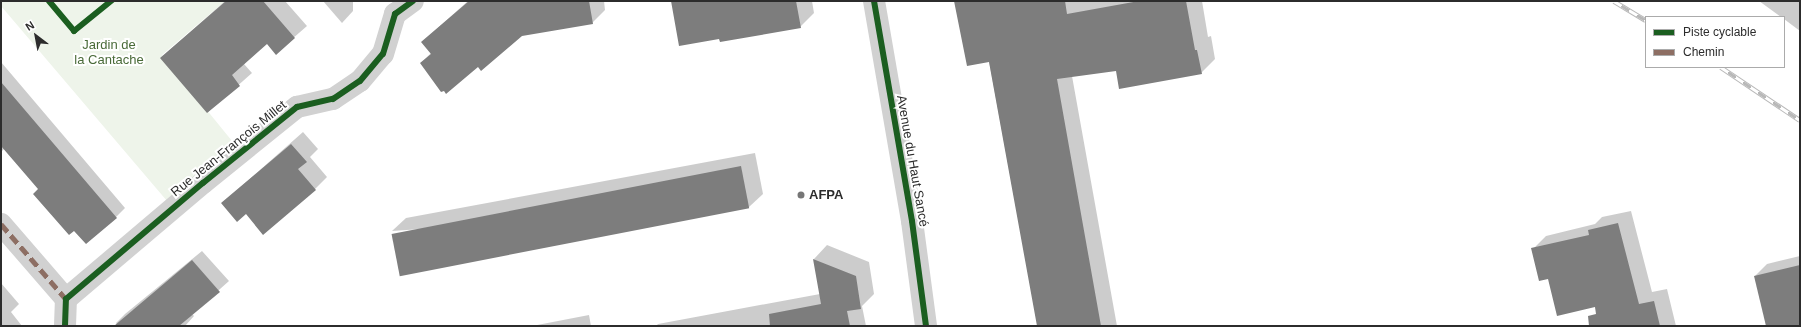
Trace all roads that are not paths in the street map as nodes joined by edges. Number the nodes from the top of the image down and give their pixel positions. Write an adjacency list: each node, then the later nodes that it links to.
1 (413, 1): 4 (street, Rue Jean-François Millet)
2 (874, 1): 6 (street, Avenue du Haut Sancé)
3 (1, 224): 4 (street)
4 (66, 299): 5 (street)
5 (65, 326)
6 (926, 326)

